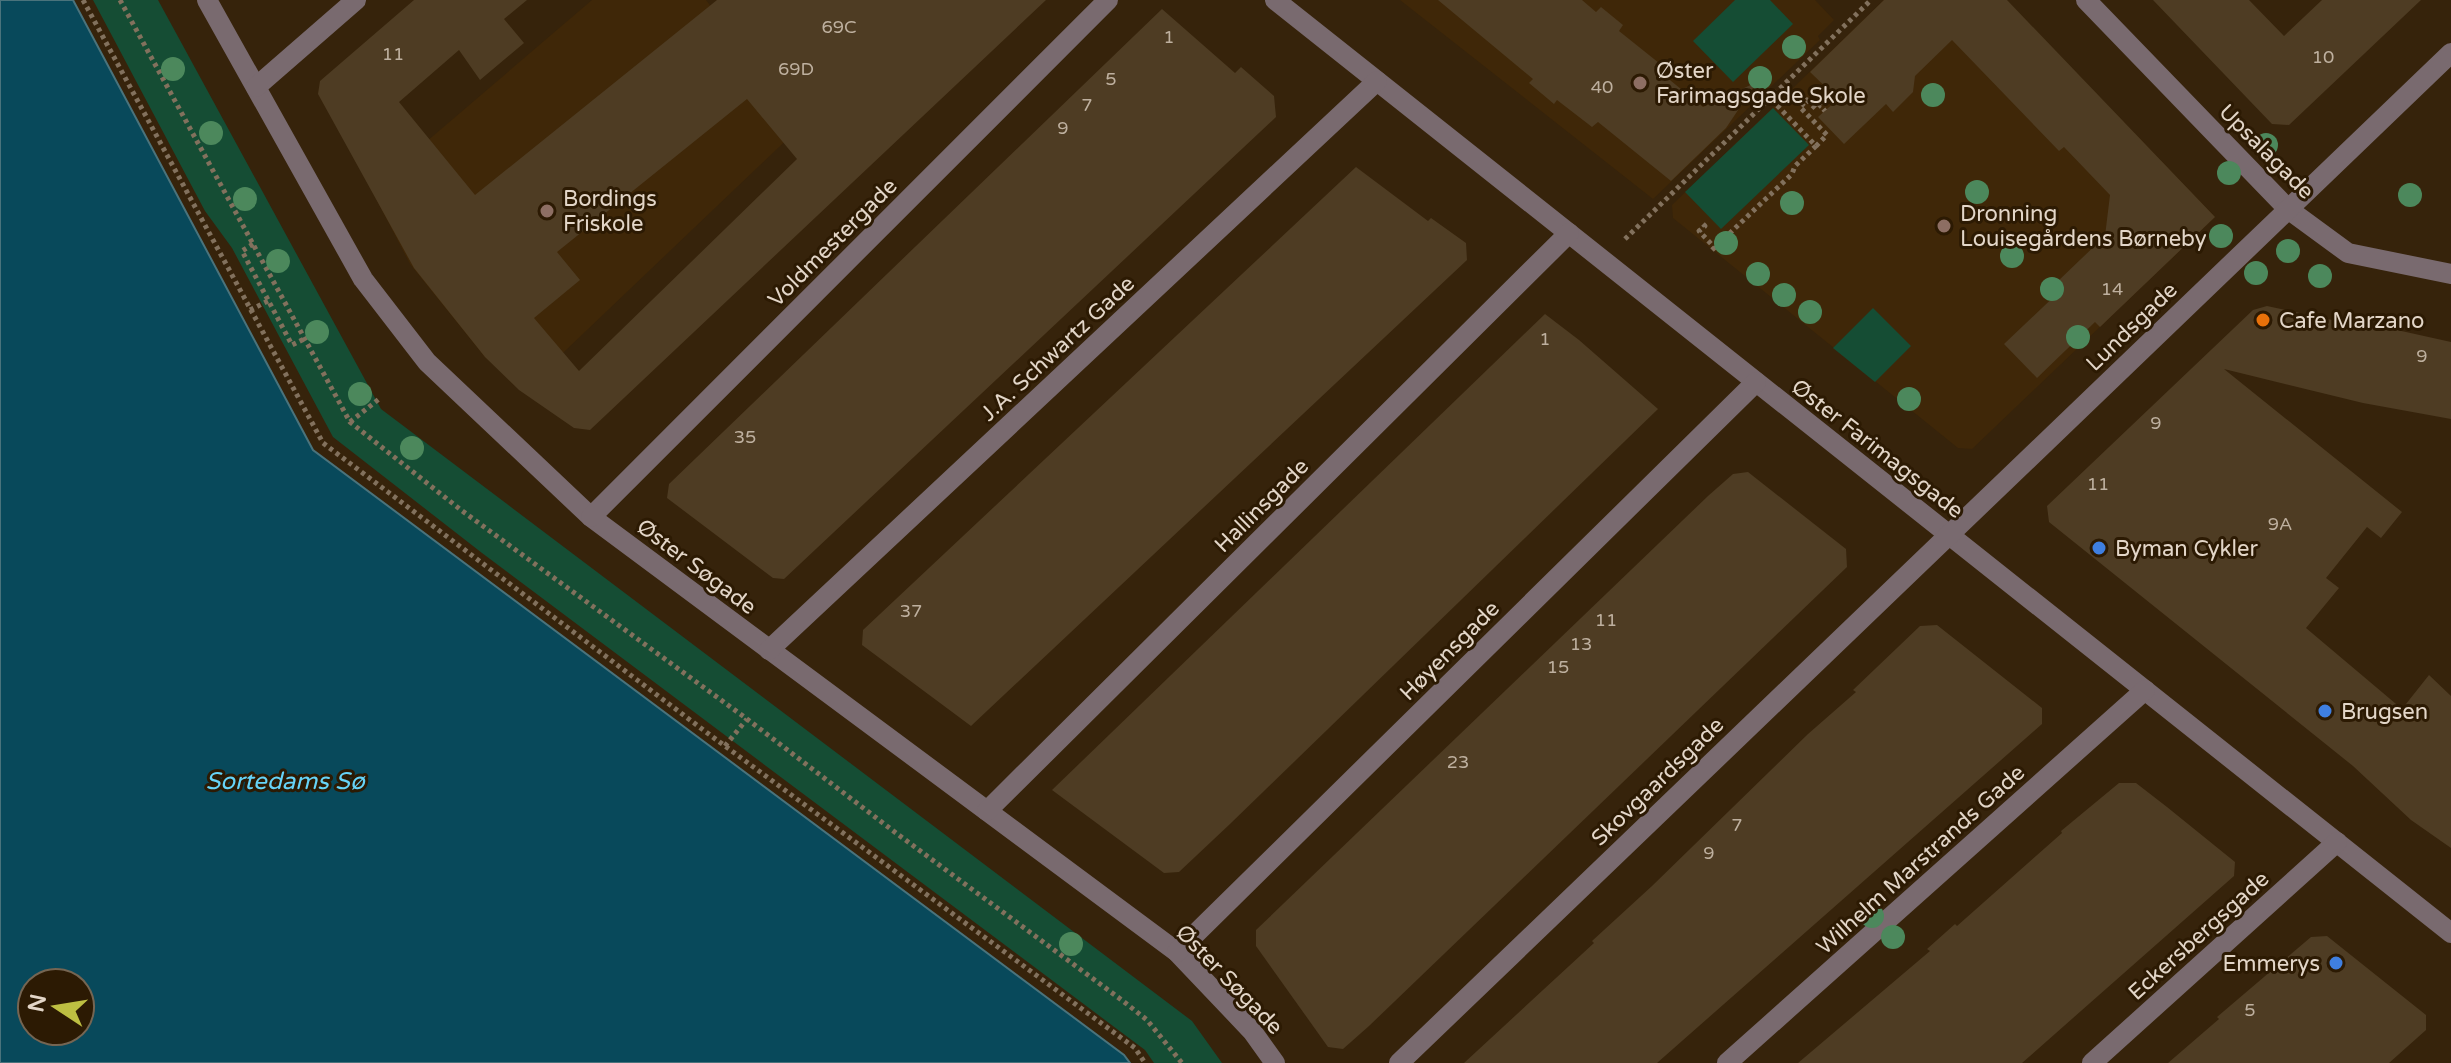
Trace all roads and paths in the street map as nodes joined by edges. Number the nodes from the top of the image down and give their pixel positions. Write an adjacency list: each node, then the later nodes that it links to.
1 (83, 0): 24 (path)
2 (120, 0): 20 (path)
3 (207, 0): 11 (street, Øster Søgade)
4 (356, 0): 11 (street)
5 (1108, 0): 29 (street, Voldmestergade)
6 (1275, 0): 10 (street, Øster Farimagsgade)
7 (1871, 0): 12 (path)
8 (2086, 0): 17 (street, Upsalagade)
9 (2451, 53): 17 (street, Lundsgade)
10 (1377, 81): 19 (street, Øster Farimagsgade); 31 (street, J.A. Schwartz Gade)
11 (256, 87): 29 (street, Øster Søgade)
12 (1770, 98): 13 (path); 16 (path)
13 (1759, 108): 15 (path); 21 (path)
14 (1825, 111): 16 (path)
15 (1765, 115)
16 (1816, 146): 18 (path)
17 (2288, 209): 22 (street, Upsalagade); 30 (street, Lundsgade)
18 (1703, 224)
19 (1569, 233): 21 (street, Øster Farimagsgade); 35 (street, Hallinsgade)
20 (253, 244): 23 (path); 25 (path)
21 (1604, 261): 26 (street, Øster Farimagsgade)
22 (2451, 274)
23 (268, 301): 24 (path); 25 (path)
24 (250, 310): 34 (path)
25 (306, 338): 28 (path)
26 (1756, 382): 30 (street, Øster Farimagsgade); 38 (street, Høyensgade)
27 (379, 399): 28 (path)
28 (350, 422): 33 (path)
29 (591, 517): 31 (street, Øster Søgade)
30 (1949, 535): 32 (street, Øster Farimagsgade); 42 (street, Skovgaardsgade)
31 (769, 650): 35 (street, Øster Søgade)
32 (2145, 690): 36 (street, Øster Farimagsgade); 43 (street, Wilhelm Marstrands Gade)
33 (747, 719): 34 (path); 40 (path)
34 (725, 746): 39 (path)
35 (987, 811): 38 (street, Øster Søgade)
36 (2337, 842): 37 (street, Øster Farimagsgade); 44 (street, Eckersbergsgade)
37 (2451, 933)
38 (1177, 952): 41 (street, Øster Søgade)
39 (1145, 1063)
40 (1182, 1063)
41 (1275, 1063)
42 (1399, 1063)
43 (1727, 1063)
44 (2092, 1063)

